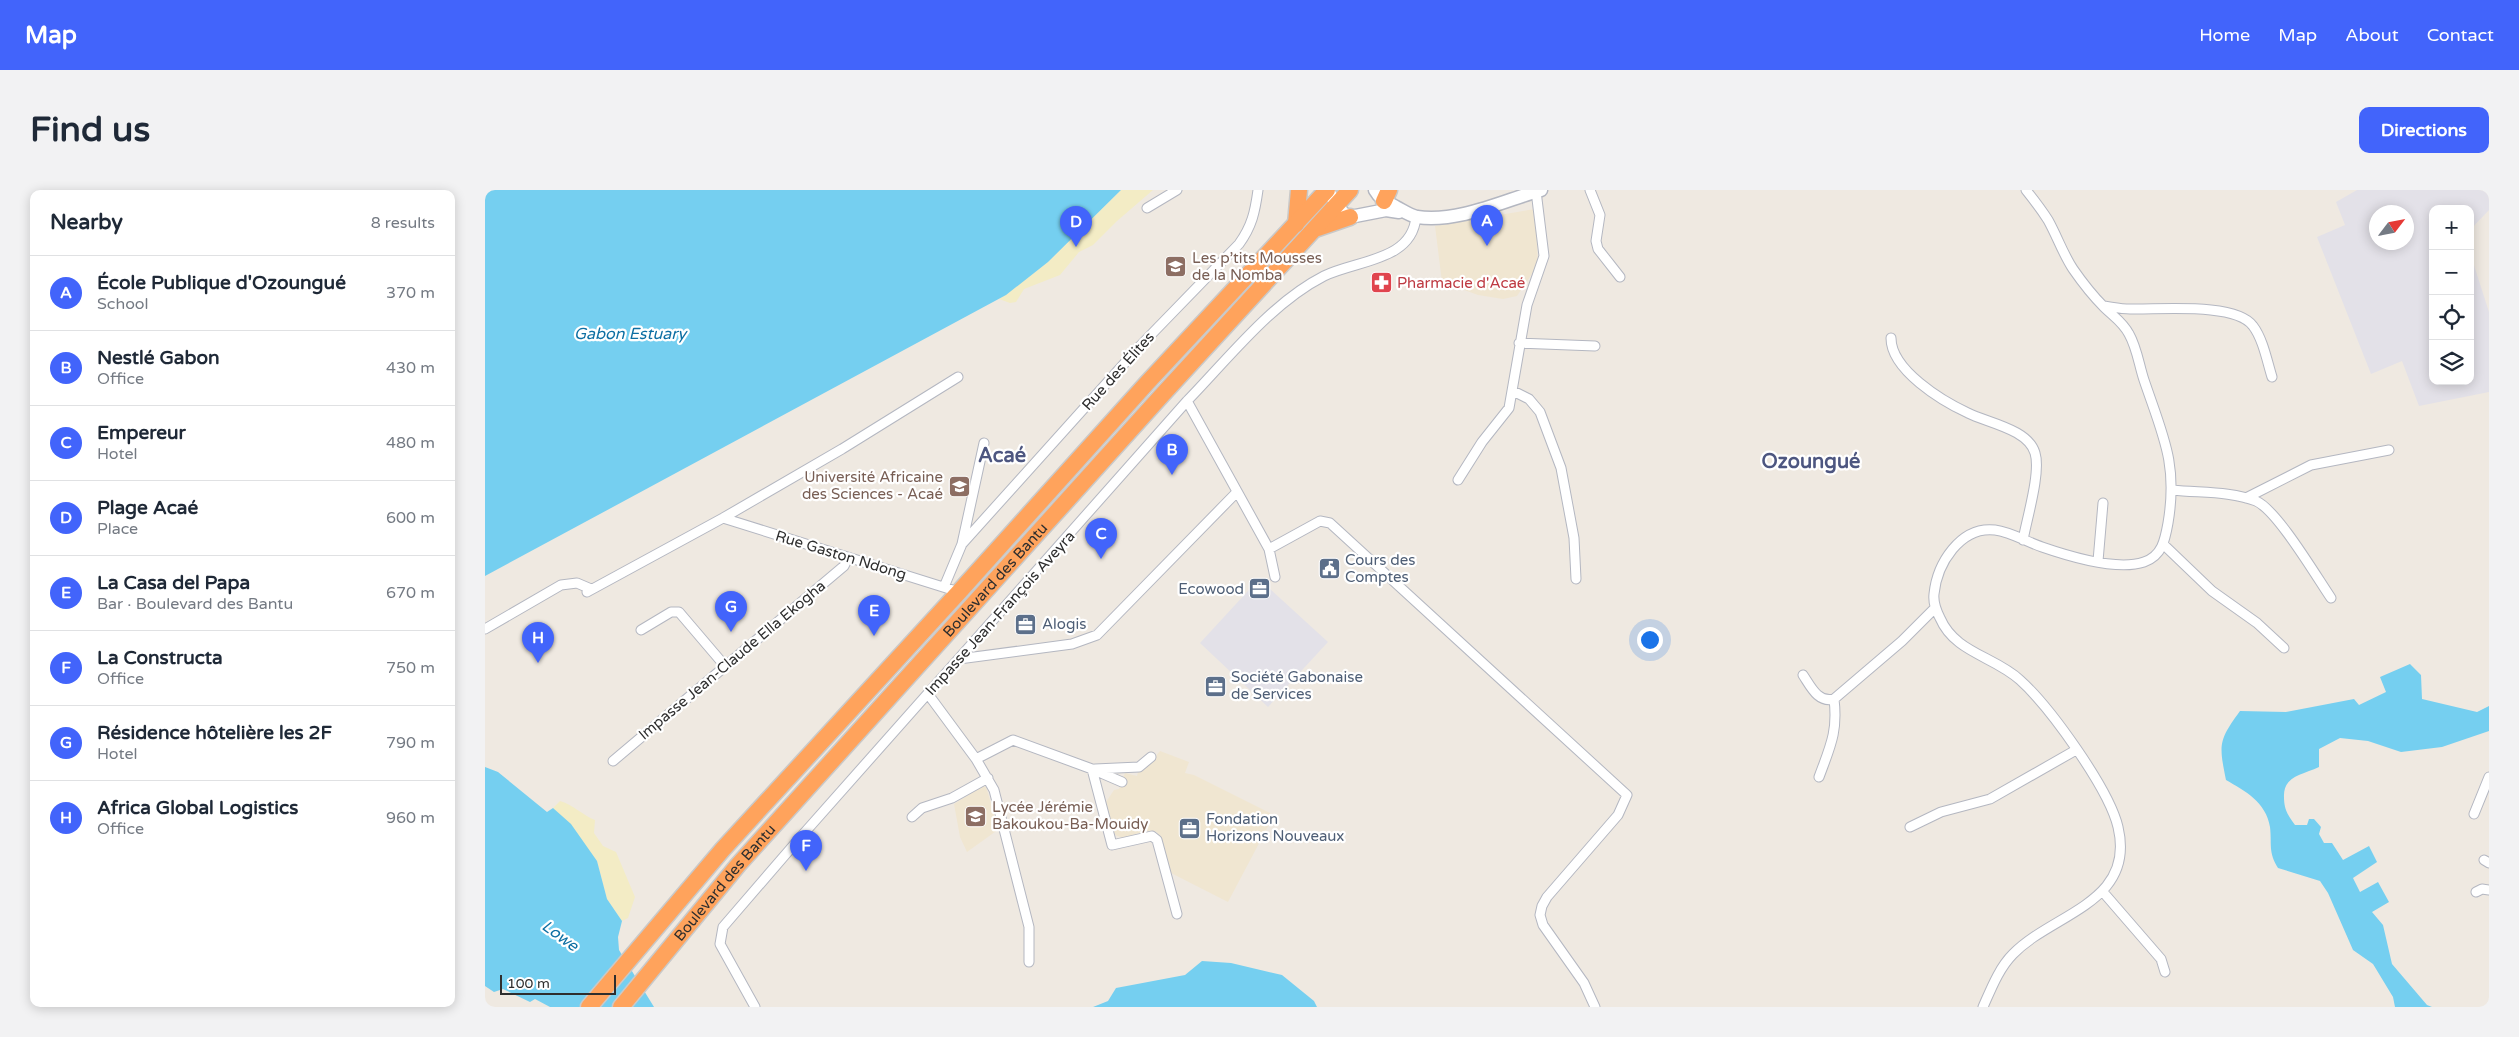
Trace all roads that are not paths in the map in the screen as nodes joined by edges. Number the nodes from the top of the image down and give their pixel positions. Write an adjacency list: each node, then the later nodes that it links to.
1 (1177, 190): 11 (street)
2 (1258, 190): 34 (street, Rue des Élites)
3 (1299, 190): 14 (highway)
4 (1327, 190): 10 (street); 14 (highway, Boulevard des Bantu)
5 (1350, 190): 10 (highway, Boulevard des Bantu)
6 (1590, 190): 16 (street)
7 (2026, 190): 17 (street)
8 (1539, 191): 12 (street); 19 (street)
9 (1383, 194): 12 (street)
10 (1337, 204): 13 (street); 15 (highway, Boulevard des Bantu)
11 (1147, 208)
12 (1411, 215): 13 (street); 24 (street, Impasse Jean-François Aveyra)
13 (1350, 217): 15 (highway)
14 (1296, 224): 41 (highway, Boulevard des Bantu)
15 (1311, 231): 71 (highway, Boulevard des Bantu)
16 (1621, 277)
17 (2103, 306): 21 (street); 28 (street)
18 (1891, 338): 33 (street)
19 (1519, 343): 20 (street); 23 (street)
20 (1595, 346)
21 (2272, 376)
22 (958, 377): 32 (street)
23 (1513, 390): 27 (street); 40 (street)
24 (1187, 401): 29 (street); 47 (street, Impasse Jean-François Aveyra)
25 (984, 443): 34 (street)
26 (2389, 450): 30 (street)
27 (1458, 480)
28 (2173, 490): 30 (street); 35 (street)
29 (1237, 492): 36 (street); 47 (street)
30 (2246, 498): 42 (street)
31 (2103, 503): 38 (street)
32 (723, 518): 37 (street, Rue Gaston Ndong); 44 (street)
33 (2023, 540): 38 (street); 43 (street)
34 (962, 544): 41 (street)
35 (2164, 545): 38 (street); 46 (street)
36 (1269, 549): 39 (street); 73 (street)
37 (848, 558): 41 (street, Rue Gaston Ndong); 48 (street, Impasse Jean-Claude Ella Ekogha)
38 (2098, 561)
39 (1275, 577)
40 (1576, 579)
41 (951, 590): 70 (highway, Boulevard des Bantu)
42 (2331, 598)
43 (1935, 608): 51 (street); 52 (street)
44 (485, 629)
45 (641, 630): 48 (street)
46 (2284, 648)
47 (959, 659): 50 (street, Impasse Jean-François Aveyra)
48 (725, 666): 55 (street, Impasse Jean-Claude Ella Ekogha)
49 (1803, 675): 51 (street)
50 (928, 694): 54 (street); 72 (street, Impasse Jean-François Aveyra)
51 (1834, 700): 57 (street)
52 (2076, 750): 63 (street); 65 (street)
53 (1151, 757): 56 (street)
54 (977, 760): 56 (street); 59 (street)
55 (613, 761)
56 (1092, 769): 60 (street); 67 (street)
57 (1819, 777)
58 (2489, 777): 61 (street)
59 (988, 778): 62 (street); 68 (street)
60 (1122, 782)
61 (2474, 814)
62 (912, 817)
63 (1910, 827)
64 (2489, 890): 66 (street)
65 (2103, 892): 69 (street); 74 (street)
66 (2476, 892)
67 (1177, 914)
68 (1029, 962)
69 (2165, 972)
70 (589, 1007)
71 (621, 1007)
72 (755, 1007)
73 (1595, 1007)
74 (1983, 1007)

